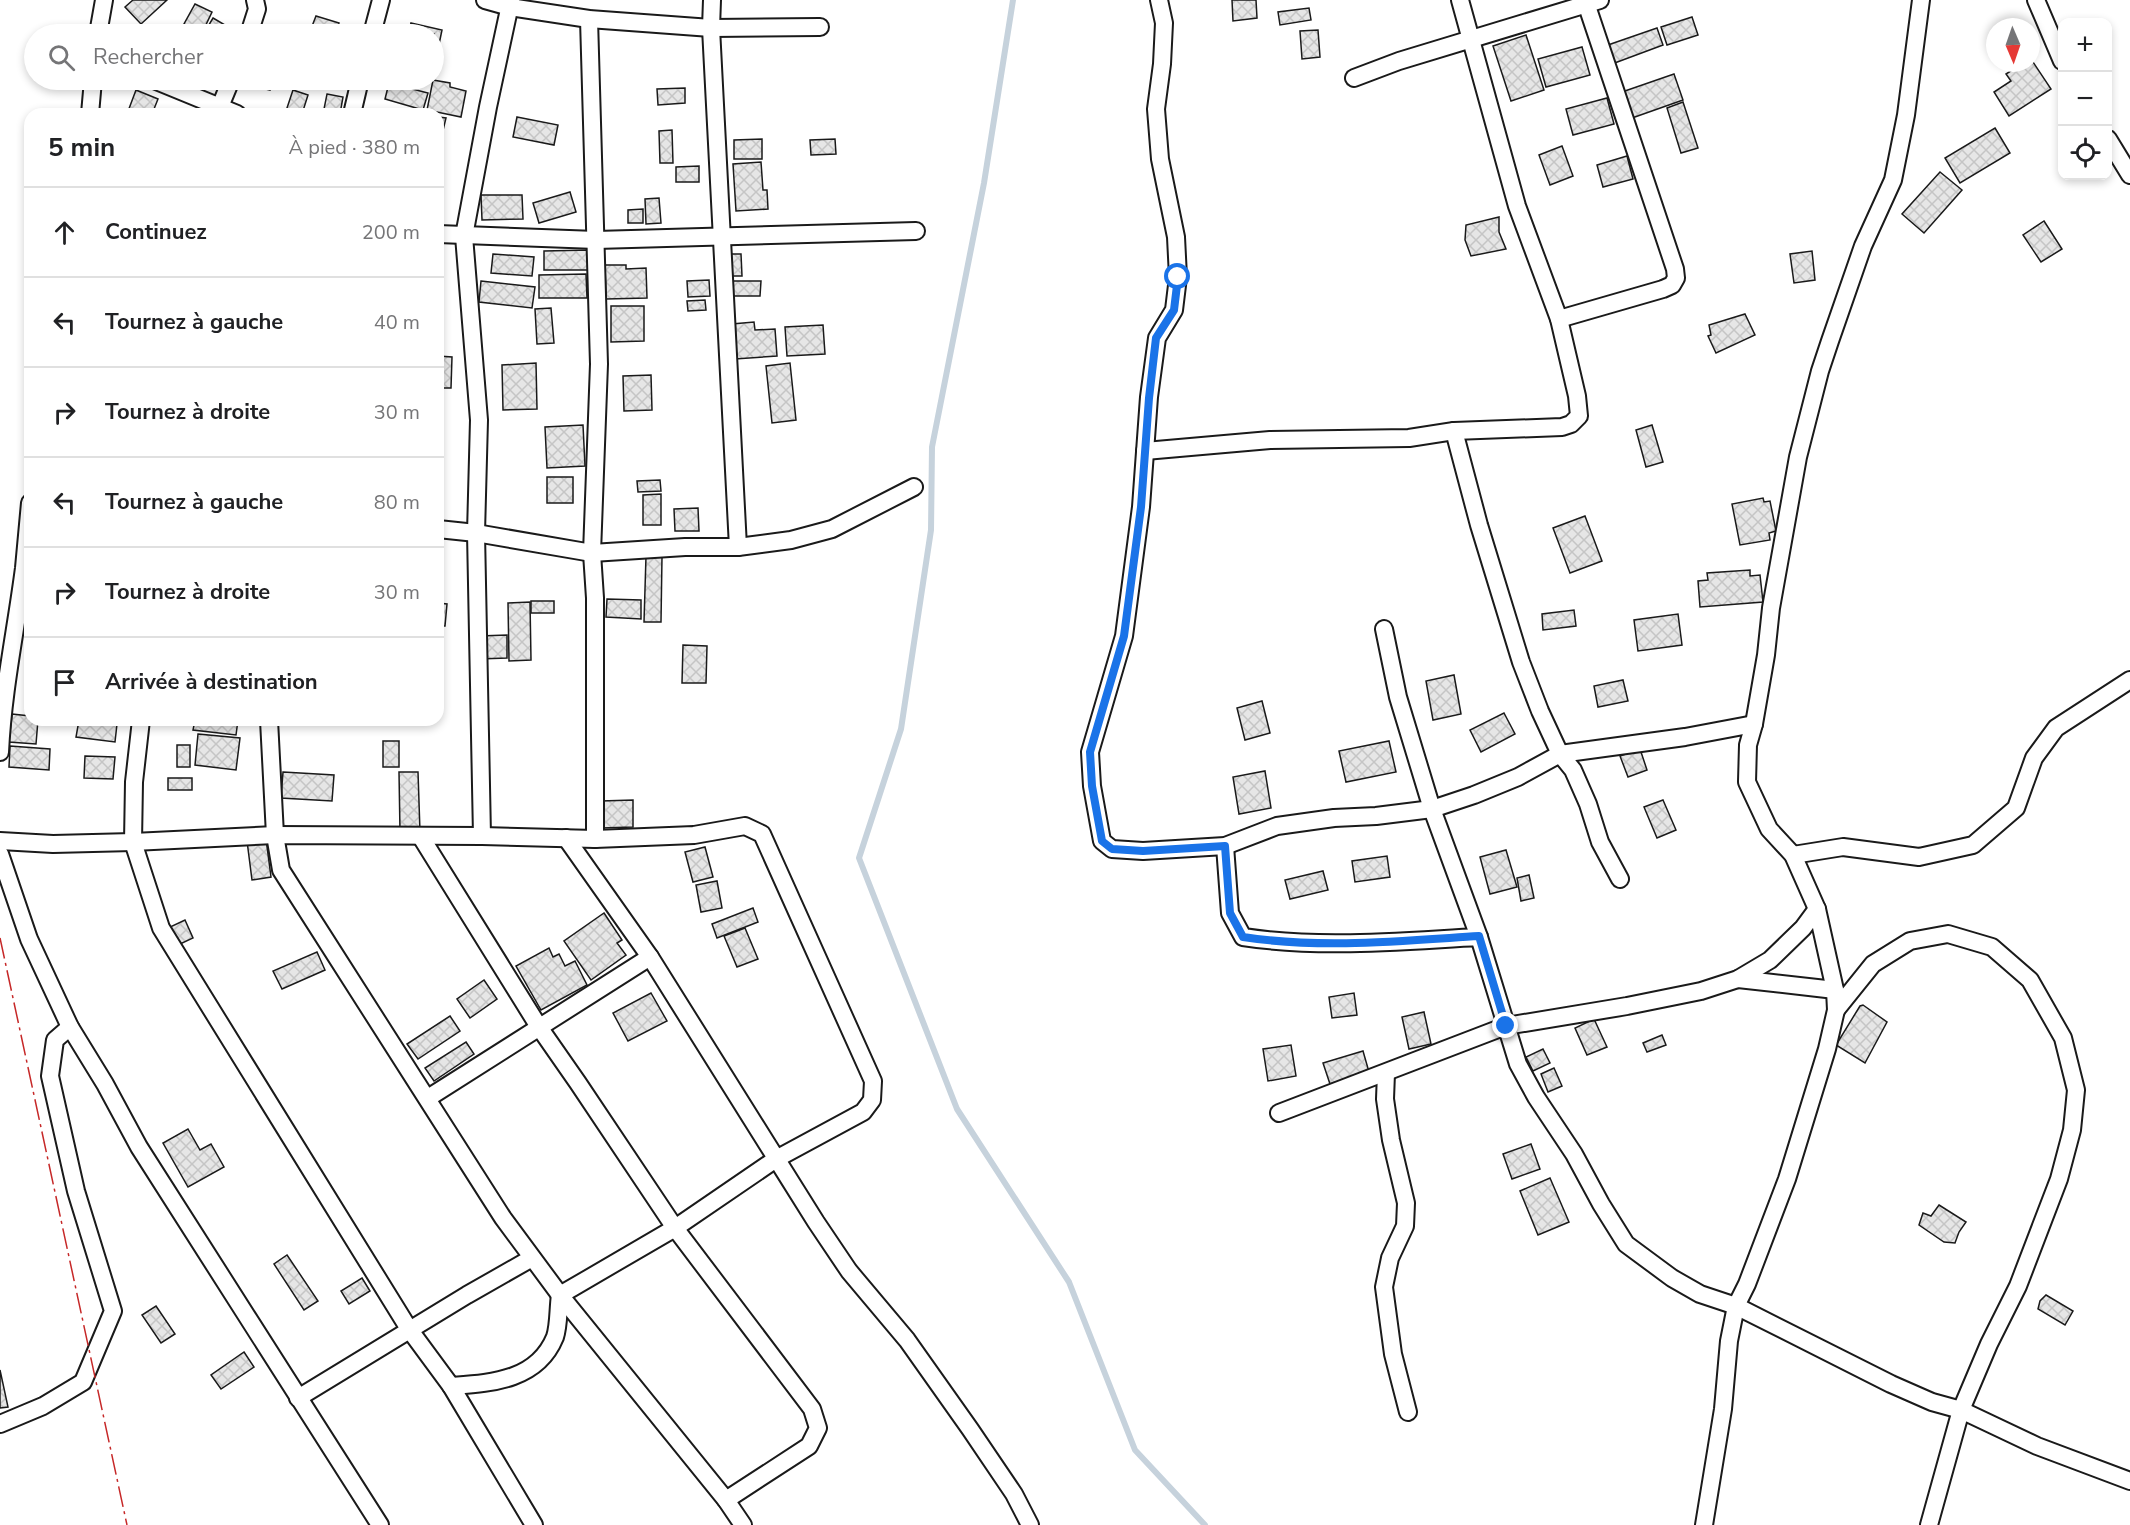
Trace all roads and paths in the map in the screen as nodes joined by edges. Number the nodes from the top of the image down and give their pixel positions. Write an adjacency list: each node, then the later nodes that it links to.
1 (104, 0): 13 (street)
2 (255, 0): 14 (street)
3 (381, 0): 15 (street)
4 (485, 0): 11 (street)
5 (712, 0): 17 (street)
6 (1159, 0): 38 (street)
7 (1460, 0): 18 (street)
8 (1921, 0): 47 (street)
9 (2036, 0): 19 (street)
10 (1590, 2): 18 (street); 36 (street)
11 (511, 4): 12 (street); 33 (street)
12 (589, 19): 17 (street); 35 (street)
13 (100, 24)
14 (252, 24)
15 (375, 24)
16 (820, 27): 17 (street)
17 (711, 28): 34 (street)
18 (1472, 40): 20 (street); 36 (street)
19 (2058, 52)
20 (1354, 78)
21 (92, 90): 25 (street)
22 (175, 90): 26 (street)
23 (227, 90): 27 (street)
24 (358, 90): 28 (street)
25 (91, 108)
26 (212, 108)
27 (219, 108)
28 (353, 108)
29 (2112, 146): 30 (street)
30 (2130, 175)
31 (916, 231): 34 (street)
32 (444, 234): 33 (street)
33 (464, 236): 35 (street); 41 (street)
34 (723, 236): 35 (street); 42 (street)
35 (596, 240): 43 (street)
36 (1559, 319): 37 (street)
37 (1454, 431): 38 (street); 51 (street)
38 (1145, 451): 60 (street)
39 (914, 487): 42 (street)
40 (444, 530): 41 (street)
41 (476, 533): 43 (street); 54 (street)
42 (738, 547): 43 (street)
43 (592, 553): 57 (street)
44 (24, 569): 50 (street)
45 (1384, 629): 52 (street)
46 (2130, 680): 62 (street)
47 (1754, 724): 51 (street); 62 (street)
48 (140, 726): 59 (street)
49 (269, 726): 53 (street)
50 (0, 752)
51 (1560, 754): 52 (street); 63 (street)
52 (1432, 809): 60 (street); 65 (street)
53 (275, 835): 55 (street); 59 (street); 74 (street)
54 (482, 836): 55 (street); 56 (street)
55 (421, 837): 72 (street)
56 (566, 838): 57 (street); 66 (street)
57 (595, 839): 76 (street)
58 (0, 841): 59 (street)
59 (133, 842): 81 (street)
60 (1225, 846): 65 (street)
61 (0, 854): 71 (street)
62 (1793, 855): 64 (street)
63 (1620, 879)
64 (1817, 909): 67 (street); 68 (street)
65 (1479, 936): 70 (street)
66 (650, 957): 72 (street); 76 (street)
67 (1738, 979): 68 (street); 70 (street)
68 (1835, 990): 69 (street)
69 (1836, 1010): 80 (street); 84 (street)
70 (1506, 1026): 73 (street); 80 (street)
71 (70, 1027): 83 (street); 86 (street)
72 (539, 1027): 74 (street); 77 (street)
73 (1386, 1073): 75 (street); 85 (street)
74 (428, 1098): 78 (street)
75 (1279, 1113)
76 (776, 1159): 77 (street); 92 (street)
77 (675, 1228): 79 (street); 88 (street)
78 (532, 1258): 79 (street); 81 (street)
79 (560, 1295): 82 (street); 88 (street)
80 (1736, 1306): 84 (street); 93 (street)
81 (410, 1329): 82 (street); 83 (street)
82 (451, 1386): 90 (street)
83 (297, 1398): 89 (street)
84 (1961, 1410): 87 (street); 94 (street)
85 (1408, 1412)
86 (0, 1424)
87 (2130, 1481)
88 (726, 1500): 91 (street)
89 (380, 1525)
90 (534, 1525)
91 (743, 1525)
92 (1030, 1525)
93 (1704, 1525)
94 (1929, 1525)

